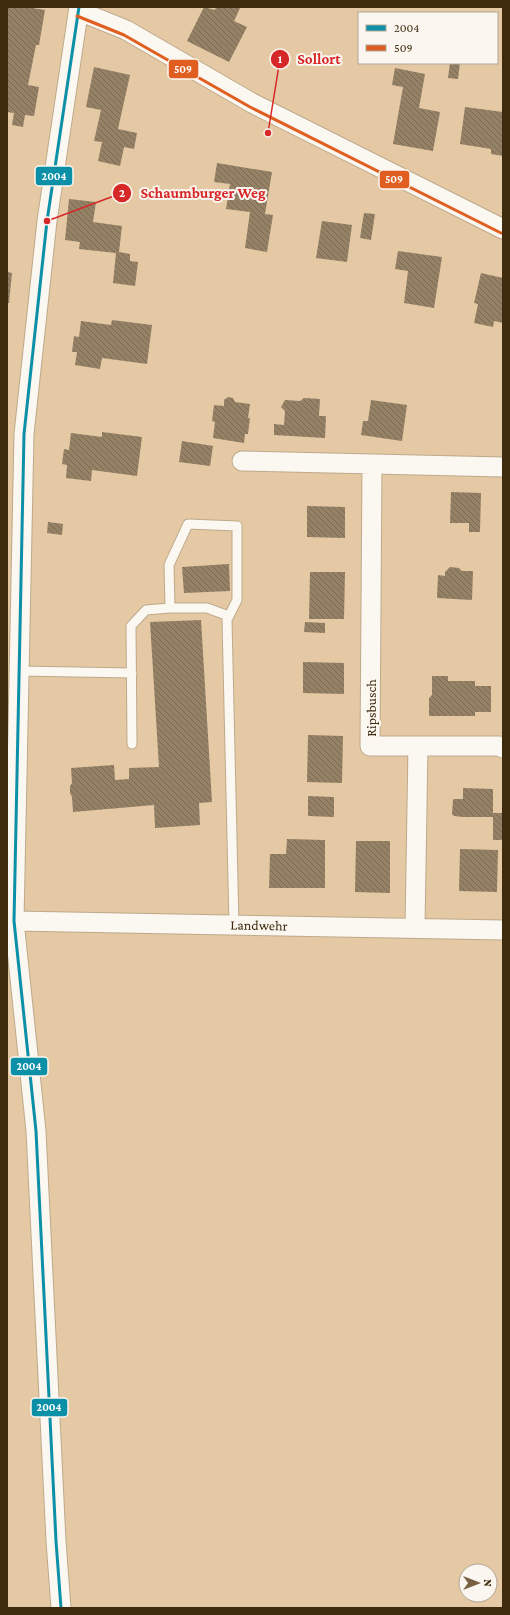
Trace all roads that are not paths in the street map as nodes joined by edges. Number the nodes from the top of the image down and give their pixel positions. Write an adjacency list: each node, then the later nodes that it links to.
1 (79, 9): 2 (street); 8 (street)
2 (503, 230)
3 (242, 461): 4 (street)
4 (372, 464): 5 (street); 11 (street, Ripsbusch)
5 (503, 467)
6 (170, 608): 7 (lane); 7 (lane); 9 (lane)
7 (229, 616): 14 (lane)
8 (19, 671): 9 (lane); 13 (street)
9 (132, 673): 10 (lane)
10 (132, 744)
11 (418, 746): 12 (street); 15 (street)
12 (503, 748)
13 (14, 921): 14 (street, Landwehr); 17 (street)
14 (234, 925): 15 (street, Landwehr)
15 (415, 928): 16 (street, Landwehr)
16 (503, 930)
17 (61, 1608)

